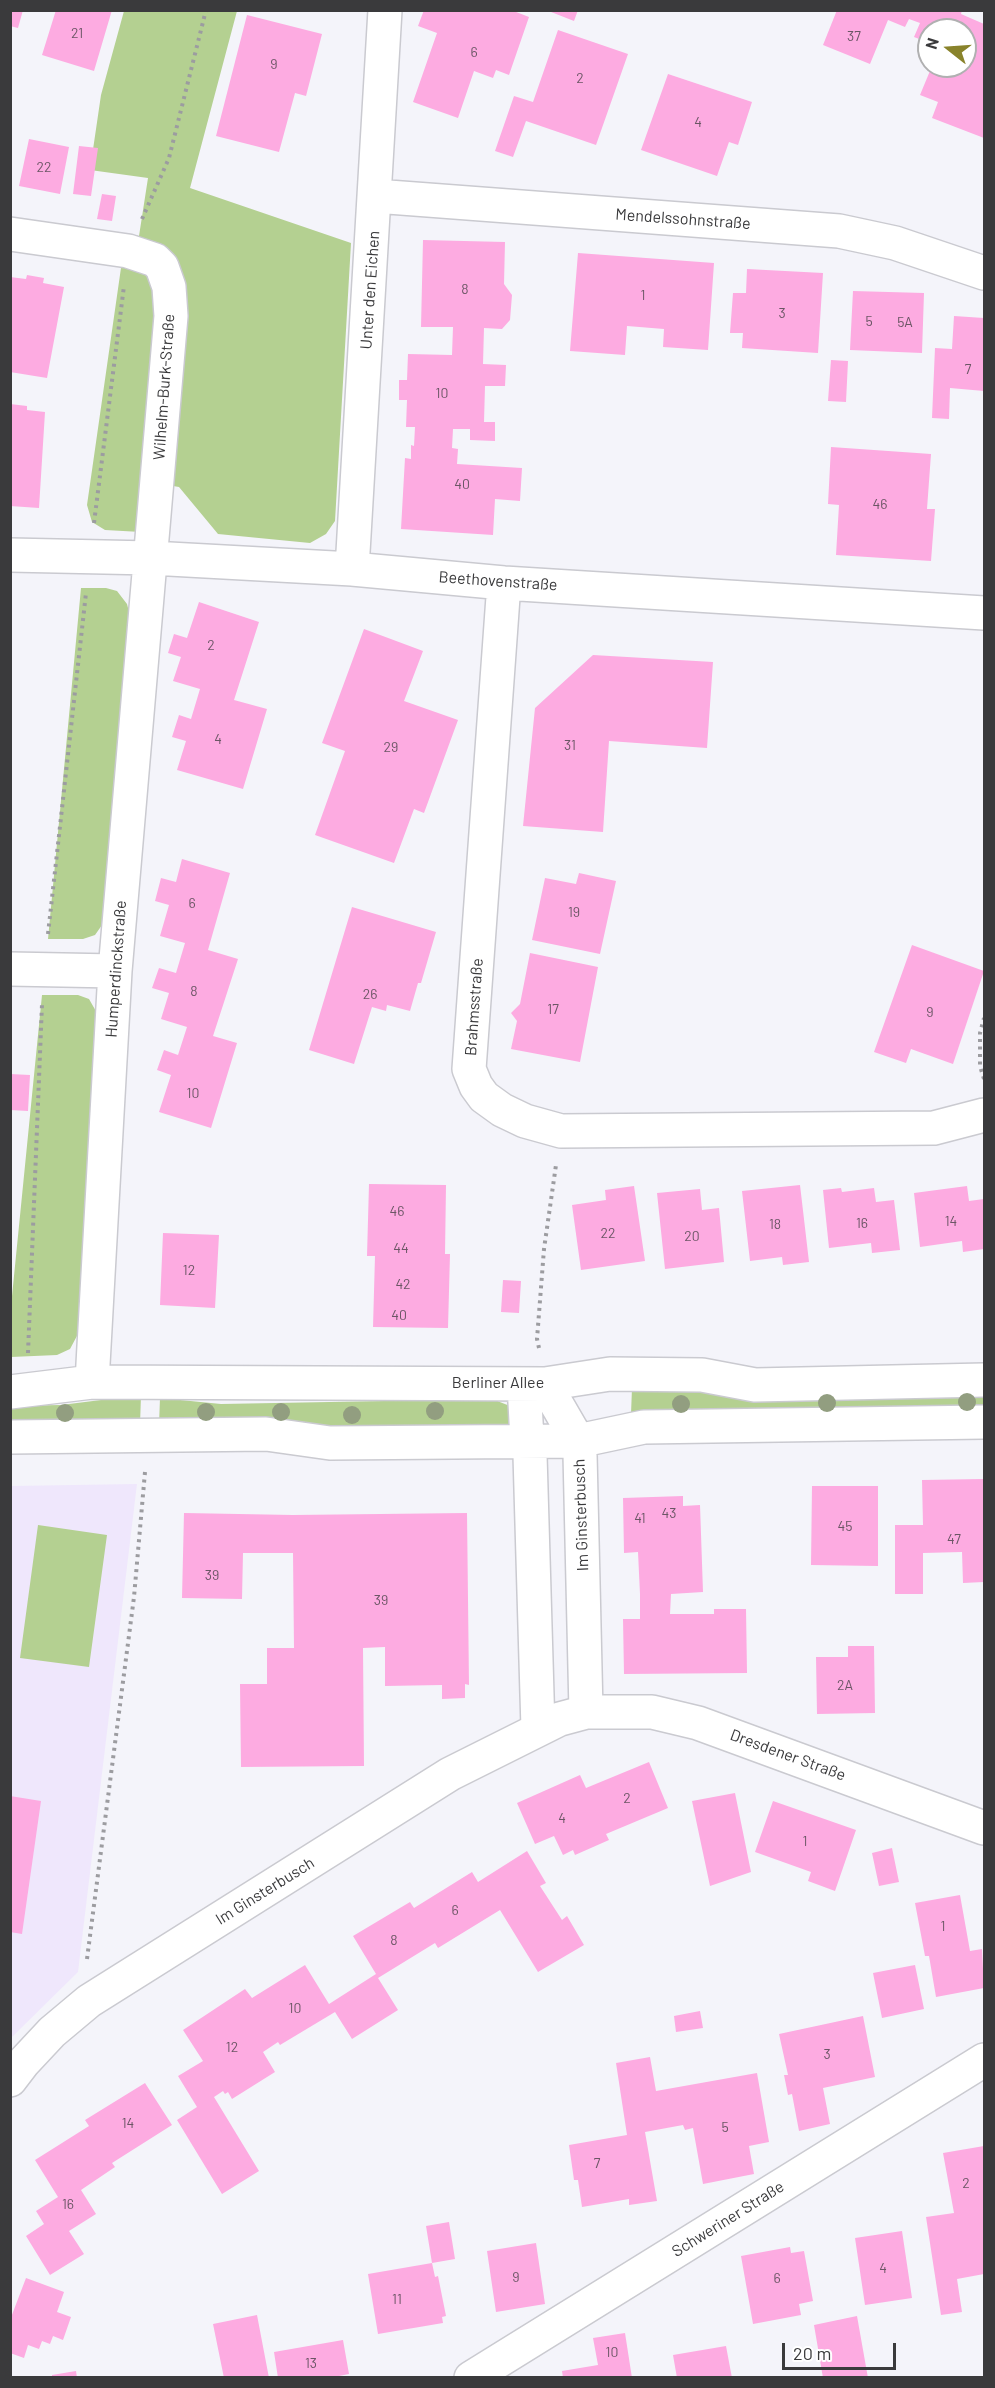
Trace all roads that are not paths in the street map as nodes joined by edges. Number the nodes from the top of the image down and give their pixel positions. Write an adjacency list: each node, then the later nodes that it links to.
1 (385, 10): 2 (street, Unter den Eichen)
2 (375, 196): 4 (street, Mendelssohnstraße); 7 (street, Unter den Eichen)
3 (10, 234): 6 (street, Wilhelm-Burk-Straße)
4 (984, 273)
5 (10, 555): 6 (street, Beethovenstraße)
6 (151, 558): 7 (street, Beethovenstraße); 11 (street, Humperdinckstraße)
7 (352, 569): 8 (street, Beethovenstraße)
8 (504, 583): 9 (street, Beethovenstraße); 12 (street, Brahmsstraße)
9 (984, 614)
10 (10, 969): 11 (street)
11 (115, 971): 14 (street, Humperdinckstraße)
12 (984, 1115)
13 (984, 1380): 15 (street, Berliner Allee)
14 (92, 1382): 15 (street, Berliner Allee); 16 (street, Berliner Allee)
15 (535, 1384): 19 (street); 20 (street, Im Ginsterbusch)
16 (19, 1391)
17 (984, 1422): 20 (street)
18 (10, 1437): 19 (street)
19 (527, 1440): 20 (street); 22 (street)
20 (578, 1441): 21 (street, Im Ginsterbusch)
21 (586, 1712): 22 (street, Im Ginsterbusch); 23 (street, Dresdener Straße)
22 (538, 1729): 25 (street, Im Ginsterbusch)
23 (984, 1828)
24 (984, 2060): 26 (street, Schweriner Straße)
25 (10, 2080)
26 (471, 2378)

